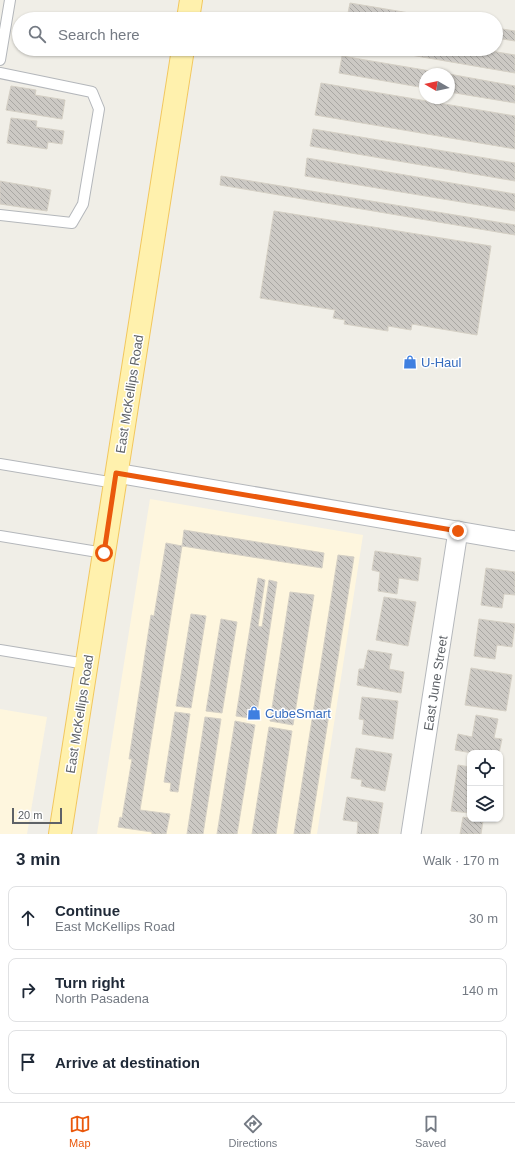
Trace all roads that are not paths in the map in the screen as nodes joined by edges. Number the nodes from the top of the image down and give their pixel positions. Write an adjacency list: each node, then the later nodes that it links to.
1 (10, 0): 5 (lane)
2 (191, 0): 3 (main road)
3 (189, 12)
4 (182, 56): 9 (main road, East McKellips Road)
5 (0, 57)
6 (0, 73): 7 (lane)
7 (0, 215)
8 (0, 464): 9 (lane)
9 (116, 478): 10 (street); 13 (main road, East McKellips Road)
10 (458, 531): 12 (street); 17 (street, East June Street)
11 (0, 536): 13 (lane)
12 (515, 541)
13 (104, 553): 15 (main road, East McKellips Road)
14 (0, 650): 15 (lane)
15 (86, 664): 16 (main road, East McKellips Road)
16 (60, 834)
17 (411, 834)

